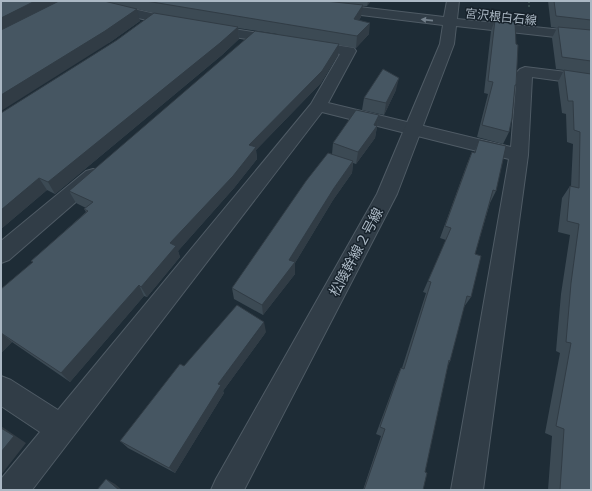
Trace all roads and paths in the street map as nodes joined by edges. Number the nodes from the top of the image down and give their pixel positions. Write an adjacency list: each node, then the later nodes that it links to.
1 (279, 1): 4 (street, one-way to 1)
2 (364, 1): 4 (street, 宮沢根白石線)
3 (74, 2): 5 (street)
4 (452, 12): 6 (street, 宮沢根白石線); 9 (street); 13 (street, 松陵幹線２号線)
5 (154, 19): 7 (street); 8 (street)
6 (591, 25)
7 (137, 31)
8 (252, 36): 10 (street); 12 (street)
9 (591, 37)
10 (237, 50)
11 (591, 80): 14 (street)
12 (318, 106): 13 (street); 18 (street)
13 (413, 129): 14 (street); 20 (street, 松陵幹線２号線)
14 (519, 155): 21 (street)
15 (108, 162): 16 (street)
16 (1, 254)
17 (1, 390): 18 (street)
18 (61, 430): 19 (street)
19 (12, 490)
20 (227, 490)
21 (467, 490)

